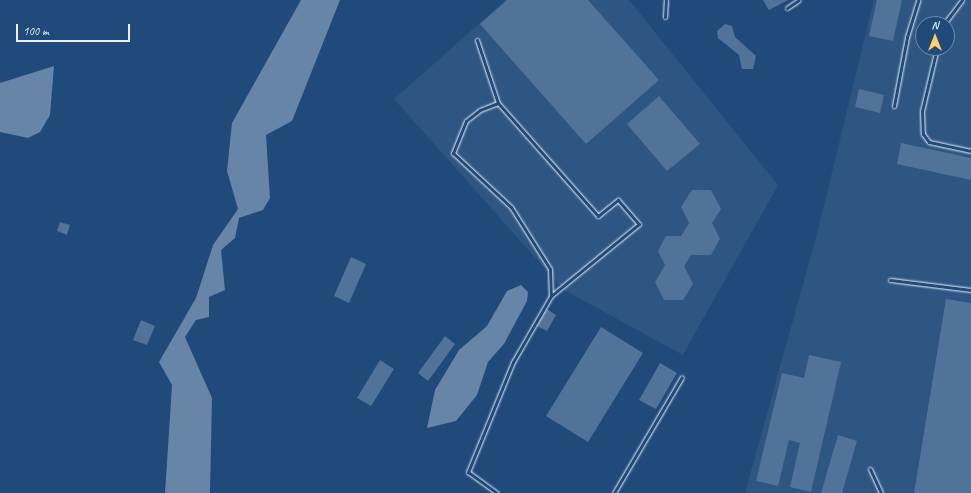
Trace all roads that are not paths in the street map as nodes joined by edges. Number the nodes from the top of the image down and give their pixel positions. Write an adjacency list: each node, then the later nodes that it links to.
1 (666, 0): 7 (lane)
2 (799, 0): 5 (lane)
3 (918, 0): 11 (lane)
4 (962, 0): 6 (lane)
5 (787, 8)
6 (950, 16)
7 (665, 17)
8 (477, 40): 10 (lane)
9 (935, 56): 12 (lane)
10 (498, 103): 15 (lane); 15 (lane)
11 (894, 106)
12 (971, 151)
13 (890, 280): 14 (lane)
14 (971, 290)
15 (551, 296): 18 (lane)
16 (682, 377): 19 (lane)
17 (870, 469): 20 (lane)
18 (497, 493)
19 (614, 493)
20 (881, 493)

